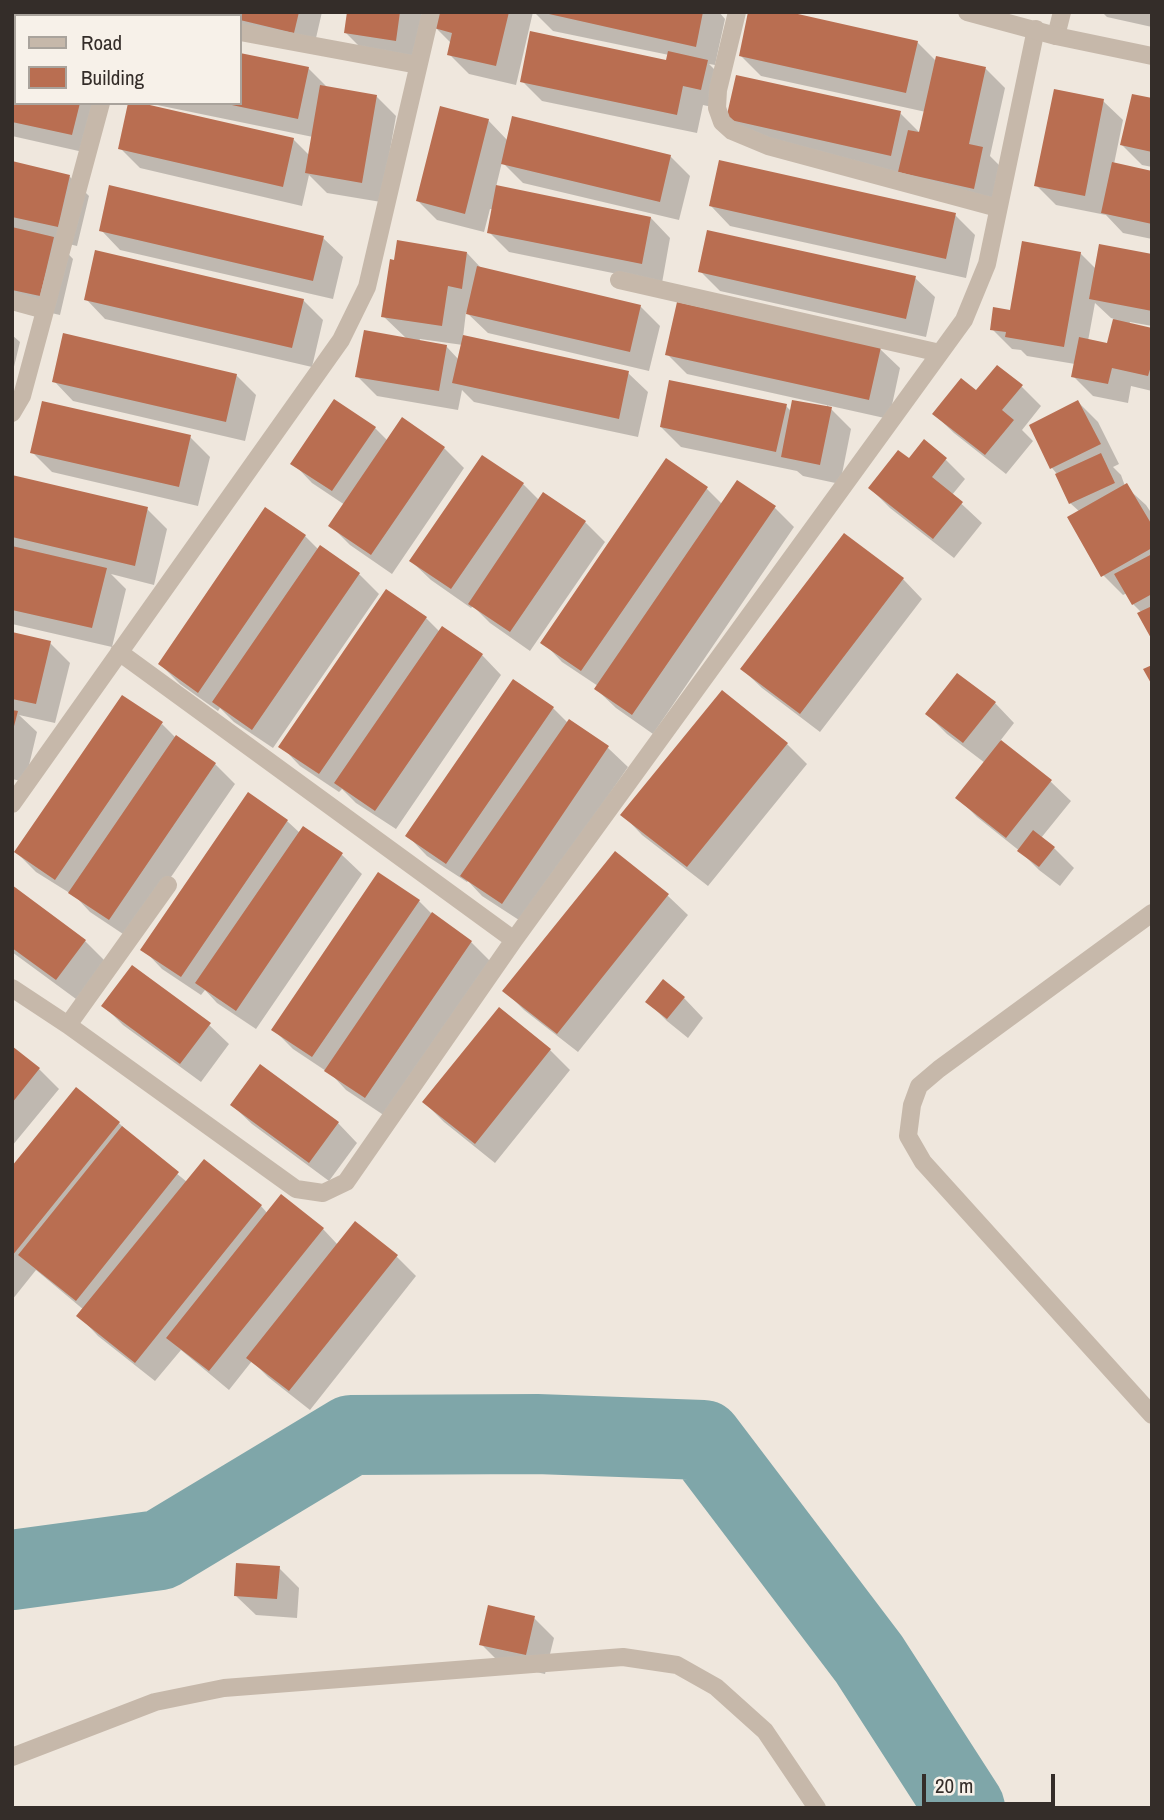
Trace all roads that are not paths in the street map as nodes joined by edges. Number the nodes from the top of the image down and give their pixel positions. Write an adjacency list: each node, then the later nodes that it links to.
1 (431, 12): 9 (street)
2 (737, 12): 11 (street)
3 (967, 12): 5 (street)
4 (1062, 12): 7 (street)
5 (1036, 29): 7 (street); 11 (street)
6 (242, 32): 9 (street)
7 (1056, 36): 8 (street)
8 (1152, 56)
9 (418, 65): 17 (street)
10 (100, 105): 14 (street)
11 (998, 208): 15 (street)
12 (619, 280): 15 (street)
13 (12, 301): 14 (street)
14 (45, 310): 16 (street)
15 (940, 353): 21 (street)
16 (12, 413)
17 (120, 653): 18 (street); 21 (street)
18 (12, 804)
19 (168, 885): 23 (street)
20 (1152, 913): 24 (street)
21 (513, 940): 23 (street)
22 (12, 988): 23 (street)
23 (68, 1025)
24 (1152, 1415)
25 (12, 1757): 26 (street)
26 (817, 1808)

